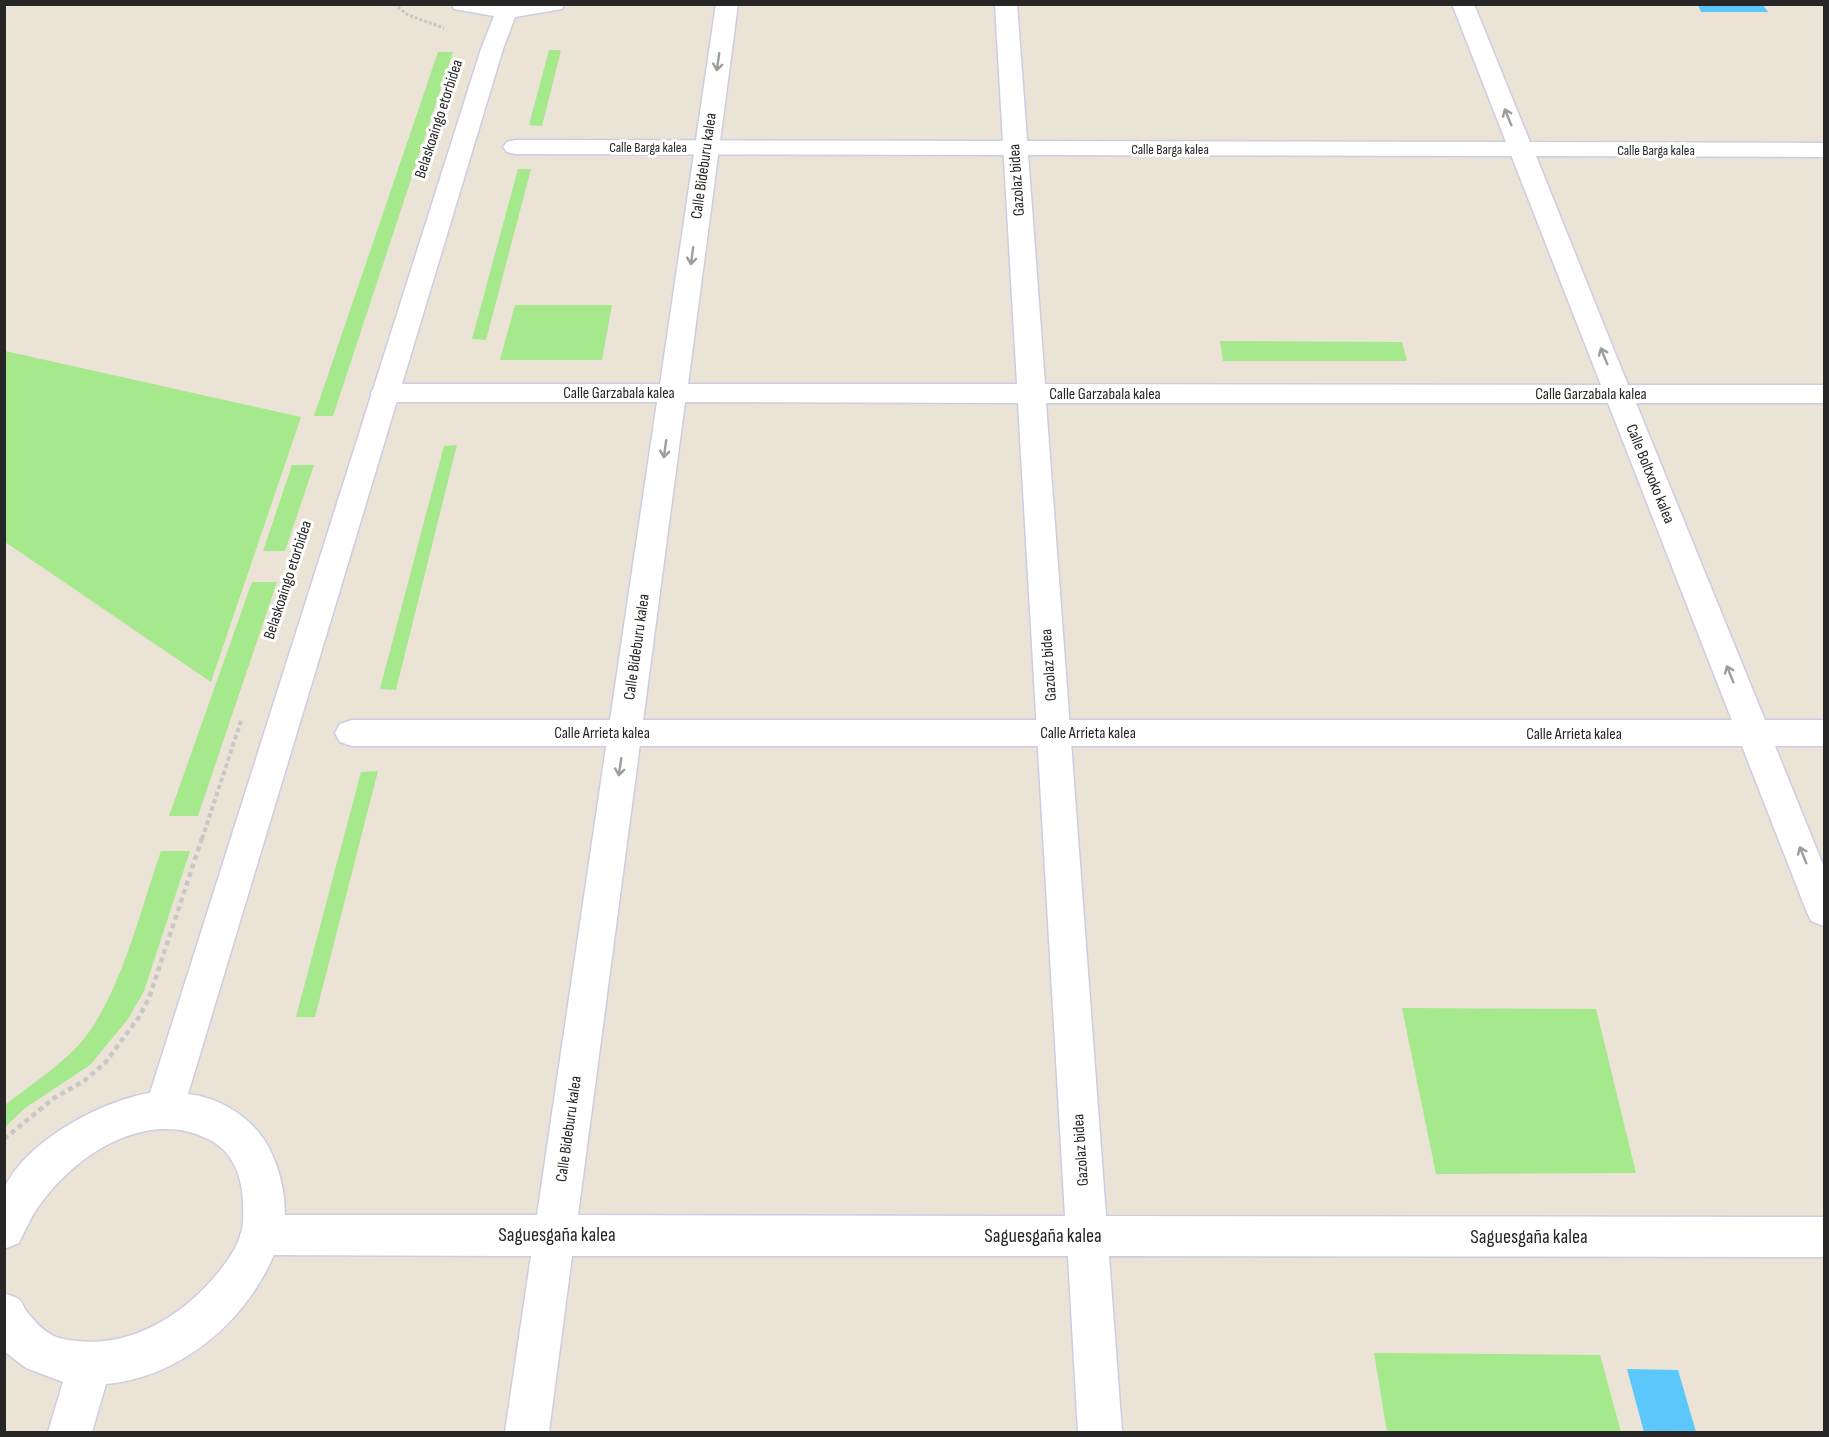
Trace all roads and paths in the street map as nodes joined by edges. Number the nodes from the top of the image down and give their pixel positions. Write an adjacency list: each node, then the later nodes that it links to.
1 (394, 4): 8 (path)
2 (462, 4): 7 (street)
3 (554, 4): 7 (street)
4 (727, 4): 10 (street, Calle Bideburu kalea, one-way to 10)
5 (1006, 4): 11 (street, Gazolaz bidea)
6 (1463, 4): 12 (street, Calle Boltxoko kalea, one-way to 6)
7 (506, 12): 14 (street, Belaskoaingo etorbidea)
8 (448, 29)
9 (515, 147): 10 (street, Calle Barga kalea)
10 (706, 147): 11 (street, Calle Barga kalea); 15 (street, Calle Bideburu kalea, one-way to 15)
11 (1015, 148): 12 (street, Calle Barga kalea); 16 (street, Gazolaz bidea)
12 (1521, 150): 13 (street, Calle Barga kalea); 17 (street, Calle Boltxoko kalea, one-way to 12)
13 (1824, 150)
14 (385, 393): 15 (street, Calle Garzabala kalea); 26 (street, Belaskoaingo etorbidea)
15 (672, 393): 16 (street, Calle Garzabala kalea); 21 (street, Calle Bideburu kalea, one-way to 21)
16 (1032, 393): 17 (street, Calle Garzabala kalea); 22 (street, Gazolaz bidea)
17 (1619, 394): 18 (street, Calle Garzabala kalea); 23 (street, Calle Boltxoko kalea, one-way to 17)
18 (1824, 394)
19 (241, 721): 27 (path)
20 (352, 733): 21 (street, Calle Arrieta kalea)
21 (625, 733): 22 (street, Calle Arrieta kalea); 30 (street, Calle Bideburu kalea, one-way to 30)
22 (1054, 733): 23 (street, Calle Arrieta kalea); 31 (street, Gazolaz bidea)
23 (1754, 733): 24 (street, Calle Arrieta kalea); 25 (street, Calle Boltxoko kalea, one-way to 23)
24 (1824, 733)
25 (1824, 910)
26 (164, 1110): 28 (street); 29 (street)
27 (4, 1139)
28 (4, 1229)
29 (261, 1235): 30 (street, Saguesgaña kalea); 34 (street)
30 (554, 1236): 31 (street, Saguesgaña kalea); 36 (street, Calle Bideburu kalea)
31 (1086, 1236): 32 (street, Saguesgaña kalea); 37 (street, Gazolaz bidea)
32 (1824, 1237)
33 (4, 1314): 34 (street)
34 (90, 1366): 35 (street)
35 (70, 1432)
36 (527, 1432)
37 (1100, 1432)

